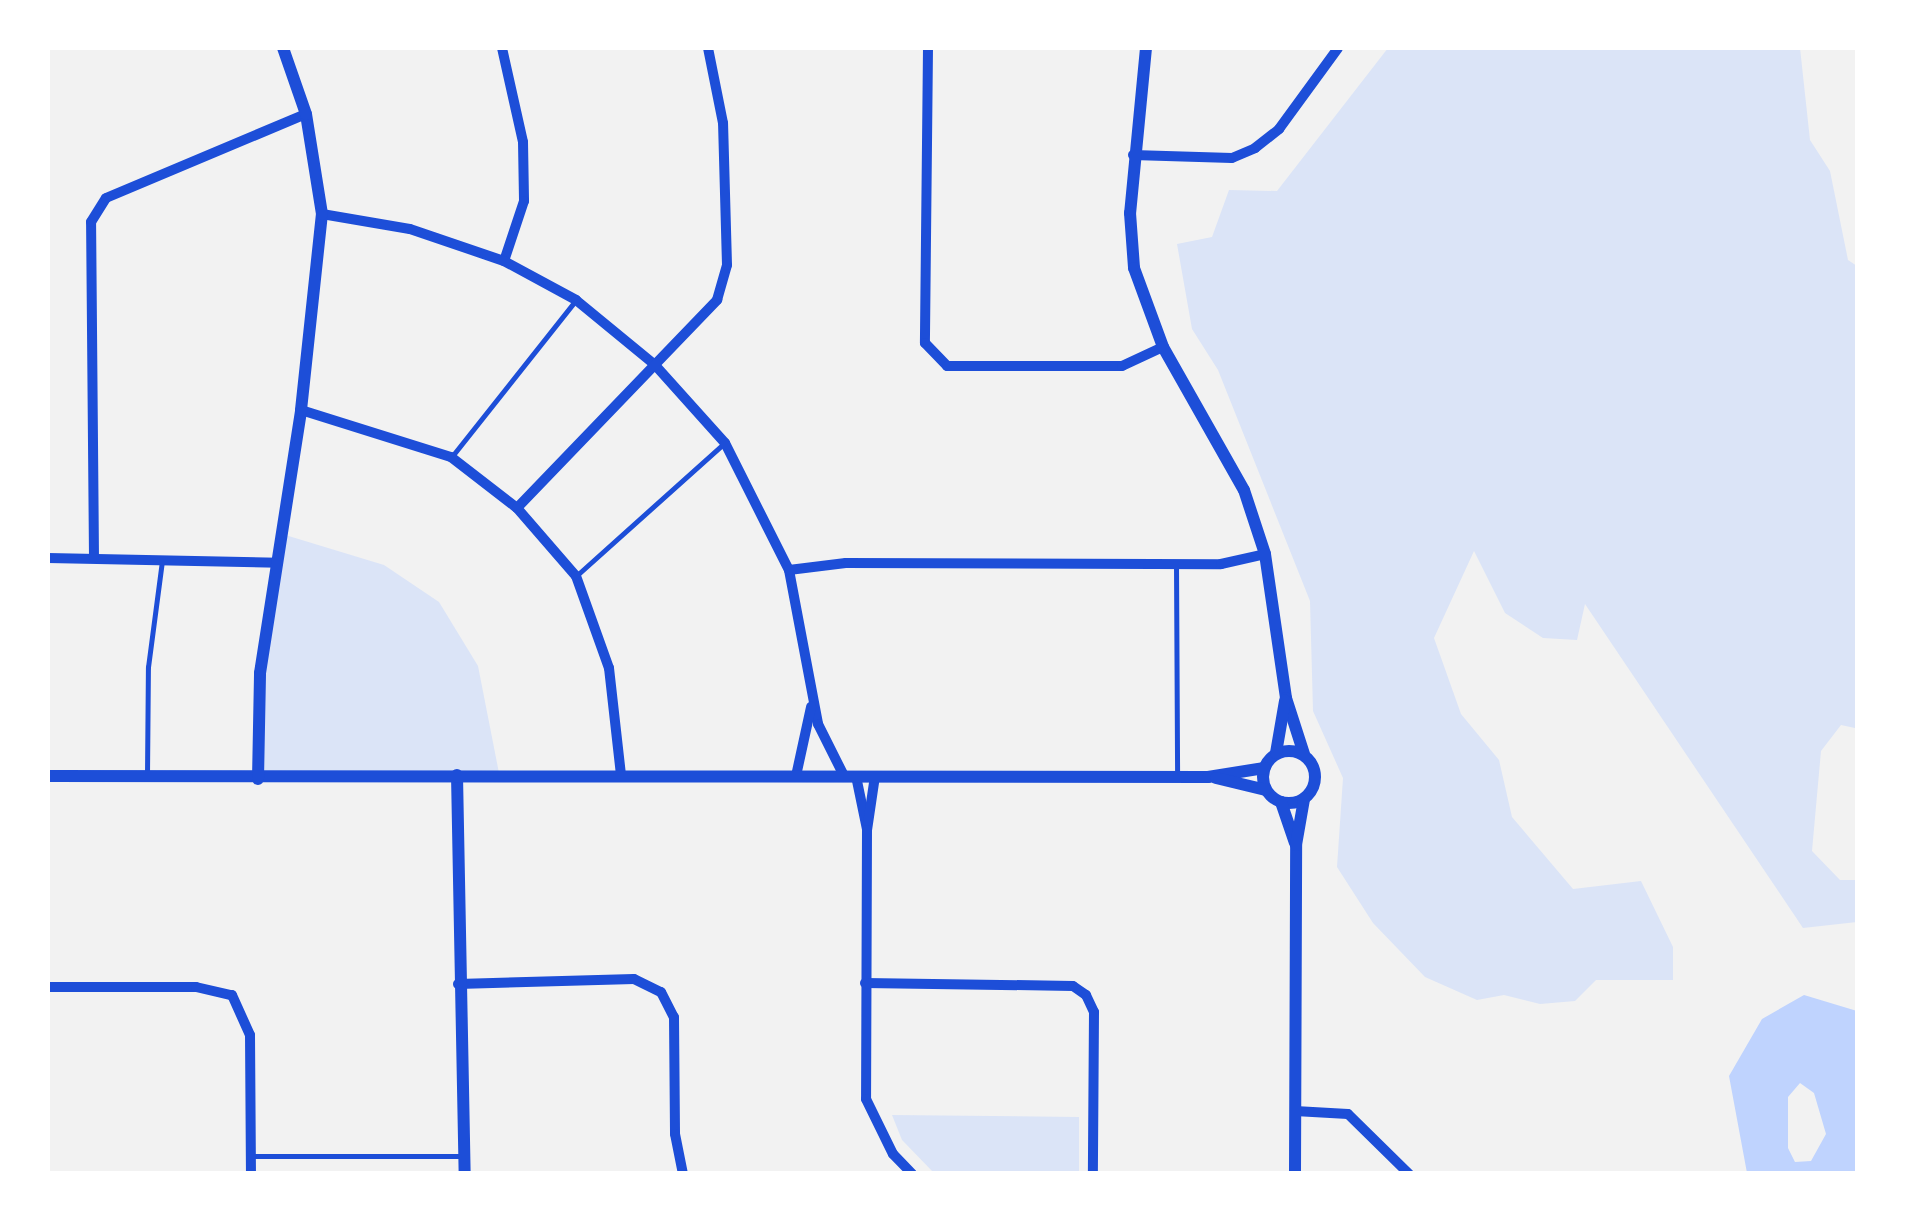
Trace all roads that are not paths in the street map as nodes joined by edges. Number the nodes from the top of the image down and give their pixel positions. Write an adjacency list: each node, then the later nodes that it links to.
1 (283, 48): 7 (street)
2 (502, 48): 10 (street)
3 (708, 48): 13 (street)
4 (928, 48): 12 (street)
5 (1146, 48): 8 (street)
6 (1338, 48): 8 (street)
7 (306, 114): 9 (street); 20 (street)
8 (1133, 155): 12 (street)
9 (322, 214): 10 (street); 14 (street)
10 (504, 261): 11 (street)
11 (576, 300): 13 (street); 16 (lane)
12 (1162, 348): 18 (street)
13 (655, 365): 15 (street); 17 (street)
14 (301, 410): 16 (street); 22 (street)
15 (724, 443): 24 (street); 25 (lane)
16 (451, 457): 17 (street)
17 (517, 508): 25 (street)
18 (1266, 554): 23 (street); 27 (street)
19 (48, 558): 20 (street)
20 (94, 558): 21 (street)
21 (162, 560): 22 (street); 33 (lane)
22 (278, 562): 40 (street)
23 (1176, 564): 24 (street); 38 (lane)
24 (789, 570): 26 (street)
25 (576, 576): 34 (street)
26 (813, 696): 35 (street); 36 (street)
27 (1286, 698): 28 (street); 29 (street)
28 (1276, 753): 29 (street); 30 (street)
29 (1304, 754): 42 (street)
30 (1264, 768): 39 (street); 41 (street)
31 (457, 775): 34 (street); 40 (street); 47 (street)
32 (48, 776): 33 (street)
33 (146, 776): 40 (street)
34 (622, 776): 35 (street)
35 (796, 776): 36 (street)
36 (851, 776): 37 (street); 44 (street)
37 (875, 776): 38 (street); 44 (street)
38 (1178, 776): 39 (street)
39 (1208, 777): 41 (street)
40 (258, 778)
41 (1266, 790): 43 (street)
42 (1304, 799): 43 (street); 45 (street)
43 (1280, 802): 45 (street)
44 (867, 830): 46 (street)
45 (1296, 845): 49 (street)
46 (865, 982): 55 (street); 56 (street)
47 (458, 984): 51 (street); 54 (street)
48 (48, 986): 50 (street)
49 (1295, 1110): 57 (street); 58 (street)
50 (251, 1156): 51 (lane); 52 (street)
51 (462, 1156): 53 (street)
52 (251, 1174)
53 (465, 1174)
54 (683, 1174)
55 (912, 1174)
56 (1093, 1174)
57 (1294, 1174)
58 (1410, 1174)

